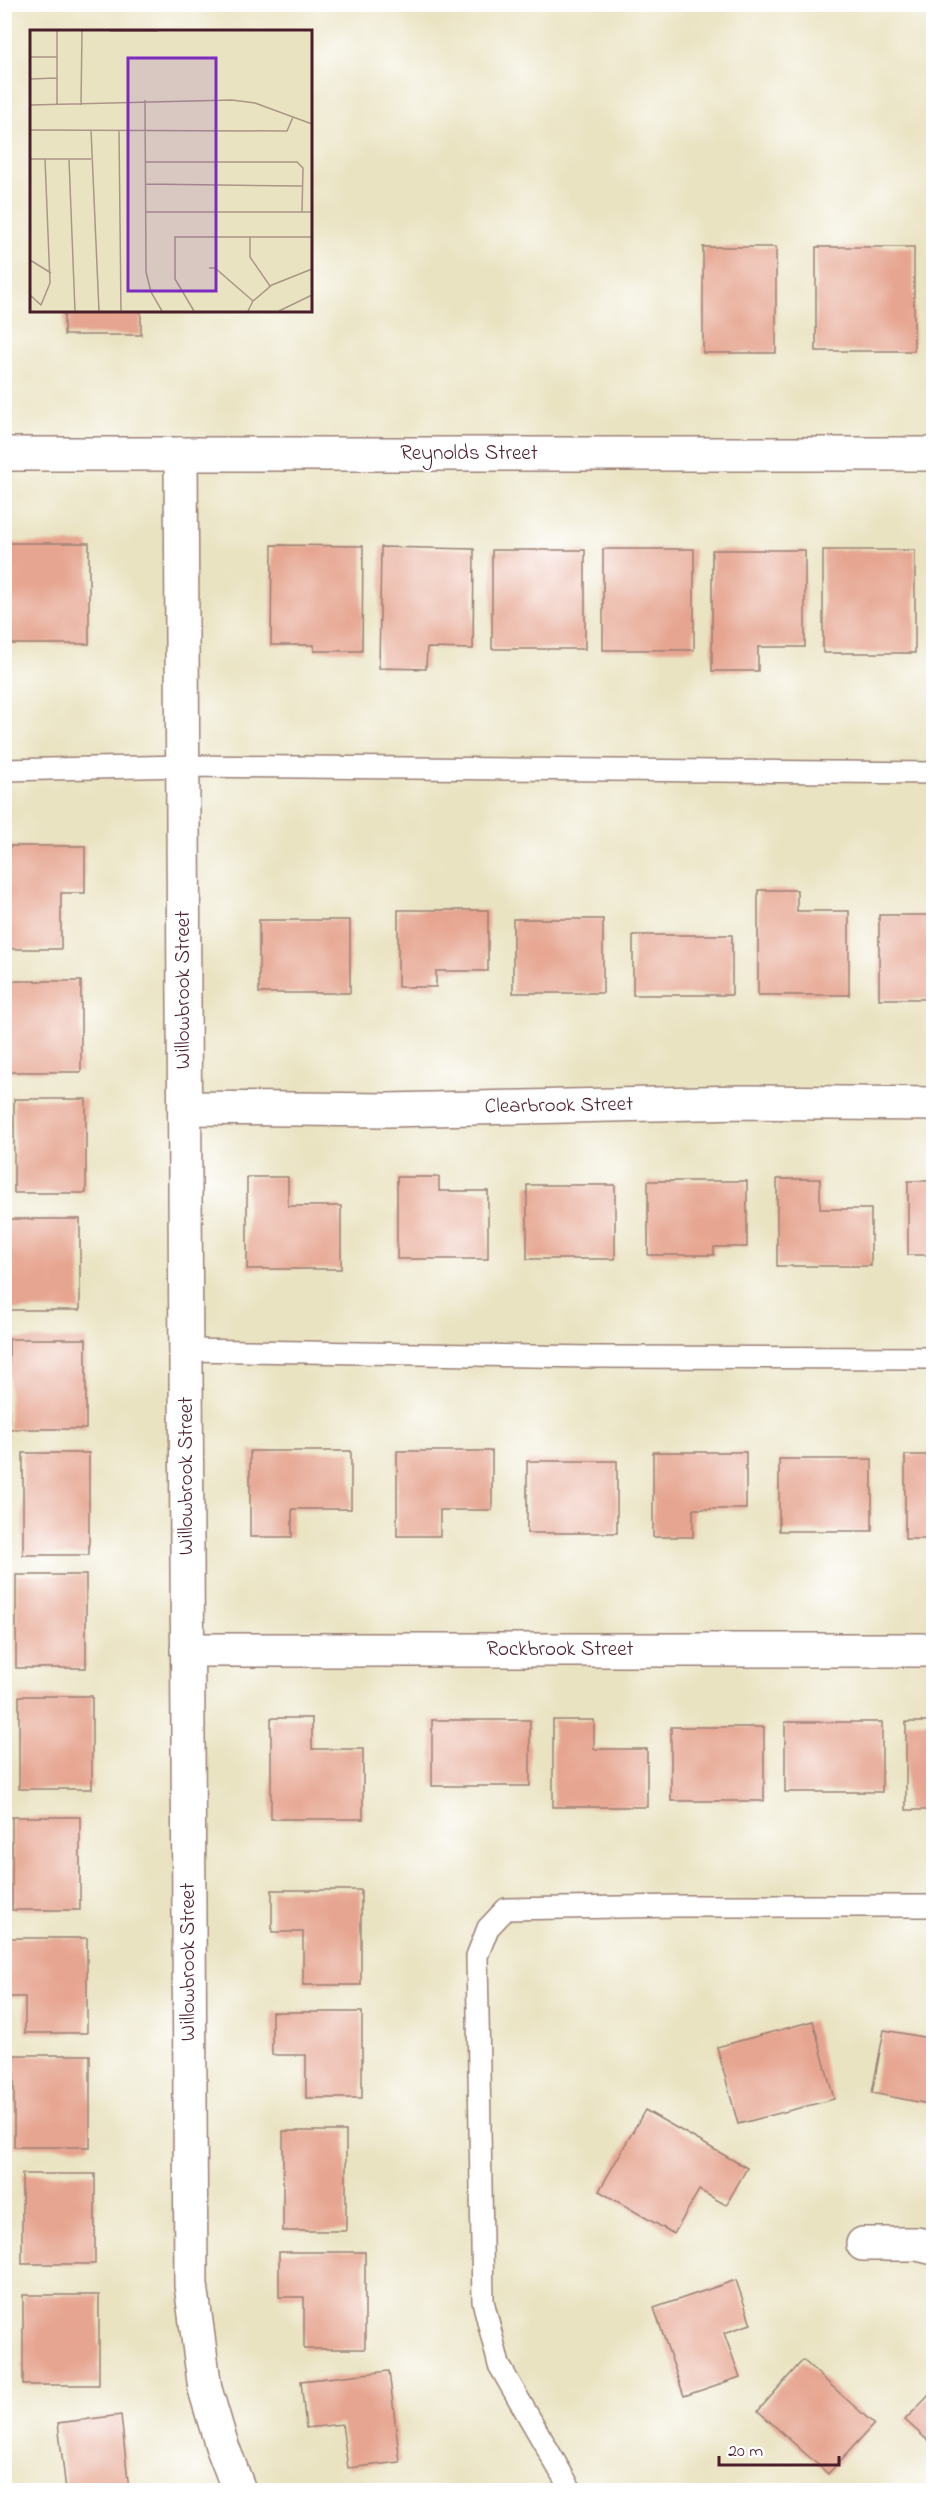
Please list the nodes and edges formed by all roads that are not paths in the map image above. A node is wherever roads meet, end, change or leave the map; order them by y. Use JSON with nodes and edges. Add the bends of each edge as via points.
{"nodes":[{"id":1,"x":4,"y":454,"type":"edge"},
{"id":2,"x":181,"y":454,"type":"junction"},
{"id":3,"x":933,"y":454,"type":"edge"},
{"id":4,"x":183,"y":766,"type":"junction"},
{"id":5,"x":4,"y":770,"type":"edge"},
{"id":6,"x":933,"y":773,"type":"edge"},
{"id":7,"x":933,"y":1104,"type":"edge"},
{"id":8,"x":185,"y":1108,"type":"junction"},
{"id":9,"x":186,"y":1350,"type":"junction"},
{"id":10,"x":933,"y":1358,"type":"edge"},
{"id":11,"x":188,"y":1650,"type":"junction"},
{"id":12,"x":933,"y":1650,"type":"edge"},
{"id":13,"x":933,"y":1906,"type":"edge"},
{"id":14,"x":863,"y":2244,"type":"dead end"},
{"id":15,"x":933,"y":2248,"type":"edge"},
{"id":16,"x":239,"y":2490,"type":"edge"},
{"id":17,"x":571,"y":2490,"type":"edge"}],
"edges":[{"from":1,"to":2,"type":"street","name":"Reynolds Street"},
{"from":2,"to":3,"type":"street","name":"Reynolds Street"},
{"from":2,"to":4,"type":"street","name":"Willowbrook Street"},
{"from":4,"to":5,"type":"lane"},
{"from":4,"to":6,"type":"lane"},
{"from":4,"to":8,"type":"street","name":"Willowbrook Street"},
{"from":7,"to":8,"type":"street","name":"Clearbrook Street","via":[[743,1102],[388,1110]]},
{"from":8,"to":9,"type":"street","name":"Willowbrook Street"},
{"from":9,"to":10,"type":"lane"},
{"from":9,"to":11,"type":"street","name":"Willowbrook Street"},
{"from":11,"to":12,"type":"street","name":"Rockbrook Street"},
{"from":11,"to":16,"type":"street","name":"Willowbrook Street","via":[[191,2285],[205,2389]]},
{"from":13,"to":17,"type":"lane","via":[[507,1909],[488,1928],[477,1956],[483,2301],[499,2365]]},
{"from":14,"to":15,"type":"street","via":[[916,2244]]}]}
